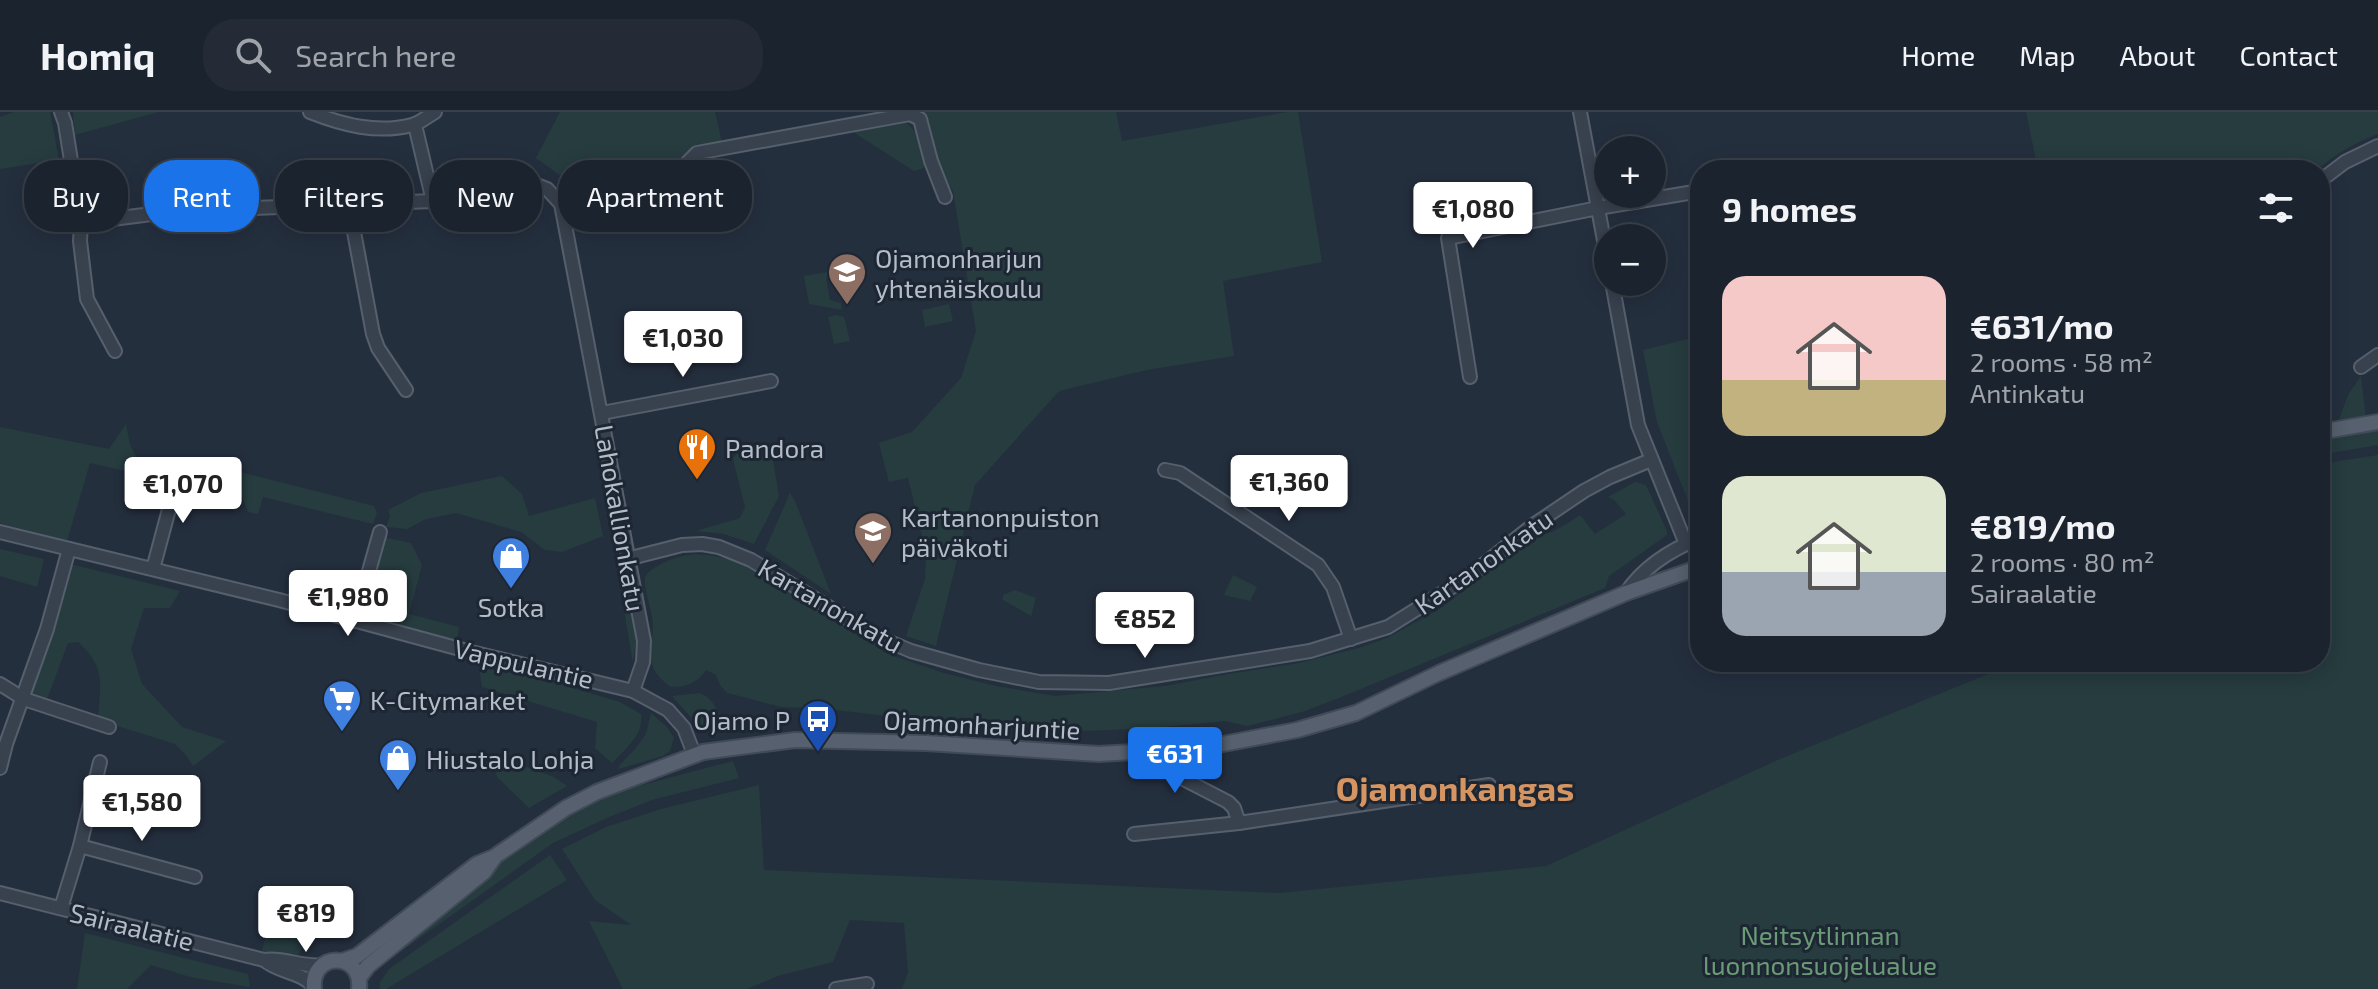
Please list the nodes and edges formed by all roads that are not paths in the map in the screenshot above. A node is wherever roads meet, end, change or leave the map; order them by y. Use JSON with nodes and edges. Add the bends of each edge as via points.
{"nodes":[{"id":1,"x":61,"y":112,"type":"edge"},
{"id":2,"x":310,"y":112,"type":"edge"},
{"id":3,"x":435,"y":112,"type":"edge"},
{"id":4,"x":1580,"y":112,"type":"edge"},
{"id":5,"x":415,"y":125,"type":"junction"},
{"id":6,"x":2378,"y":146,"type":"edge"},
{"id":7,"x":71,"y":160,"type":"edge"},
{"id":8,"x":690,"y":160,"type":"edge"},
{"id":9,"x":2330,"y":173,"type":"edge"},
{"id":10,"x":429,"y":184,"type":"edge"},
{"id":11,"x":542,"y":187,"type":"edge"},
{"id":12,"x":1594,"y":187,"type":"edge"},
{"id":13,"x":1690,"y":193,"type":"edge"},
{"id":14,"x":945,"y":197,"type":"dead end"},
{"id":15,"x":1666,"y":197,"type":"edge"},
{"id":16,"x":558,"y":201,"type":"edge"},
{"id":17,"x":275,"y":208,"type":"edge"},
{"id":18,"x":1598,"y":208,"type":"joint"},
{"id":19,"x":128,"y":217,"type":"edge"},
{"id":20,"x":1601,"y":224,"type":"edge"},
{"id":21,"x":80,"y":232,"type":"edge"},
{"id":22,"x":354,"y":232,"type":"edge"},
{"id":23,"x":566,"y":232,"type":"edge"},
{"id":24,"x":1615,"y":296,"type":"edge"},
{"id":25,"x":115,"y":351,"type":"dead end"},
{"id":26,"x":2378,"y":355,"type":"edge"},
{"id":27,"x":2361,"y":367,"type":"dead end"},
{"id":28,"x":1470,"y":377,"type":"dead end"},
{"id":29,"x":771,"y":381,"type":"dead end"},
{"id":30,"x":406,"y":390,"type":"dead end"},
{"id":31,"x":602,"y":413,"type":"junction"},
{"id":32,"x":2378,"y":422,"type":"edge"},
{"id":33,"x":2330,"y":430,"type":"edge"},
{"id":34,"x":1651,"y":460,"type":"junction"},
{"id":35,"x":1165,"y":470,"type":"dead end"},
{"id":36,"x":179,"y":472,"type":"dead end"},
{"id":37,"x":0,"y":532,"type":"edge"},
{"id":38,"x":380,"y":532,"type":"dead end"},
{"id":39,"x":1690,"y":542,"type":"edge"},
{"id":40,"x":1686,"y":544,"type":"junction"},
{"id":41,"x":69,"y":549,"type":"junction"},
{"id":42,"x":627,"y":559,"type":"junction"},
{"id":43,"x":153,"y":569,"type":"junction"},
{"id":44,"x":1690,"y":571,"type":"edge"},
{"id":45,"x":1626,"y":593,"type":"junction"},
{"id":46,"x":355,"y":621,"type":"junction"},
{"id":47,"x":1351,"y":639,"type":"junction"},
{"id":48,"x":0,"y":684,"type":"edge"},
{"id":49,"x":633,"y":691,"type":"junction"},
{"id":50,"x":18,"y":696,"type":"junction"},
{"id":51,"x":109,"y":727,"type":"dead end"},
{"id":52,"x":1153,"y":751,"type":"junction"},
{"id":53,"x":694,"y":754,"type":"junction"},
{"id":54,"x":100,"y":762,"type":"dead end"},
{"id":55,"x":0,"y":768,"type":"edge"},
{"id":56,"x":1489,"y":785,"type":"dead end"},
{"id":57,"x":1239,"y":823,"type":"junction"},
{"id":58,"x":1134,"y":834,"type":"dead end"},
{"id":59,"x":80,"y":846,"type":"junction"},
{"id":60,"x":494,"y":857,"type":"junction"},
{"id":61,"x":195,"y":877,"type":"dead end"},
{"id":62,"x":0,"y":893,"type":"edge"},
{"id":63,"x":61,"y":908,"type":"junction"},
{"id":64,"x":264,"y":960,"type":"junction"},
{"id":65,"x":342,"y":961,"type":"junction"},
{"id":66,"x":323,"y":965,"type":"junction"},
{"id":67,"x":359,"y":984,"type":"edge"},
{"id":68,"x":867,"y":984,"type":"dead end"},
{"id":69,"x":314,"y":987,"type":"edge"},
{"id":70,"x":836,"y":989,"type":"edge"}],
"edges":[{"from":1,"to":7,"type":"street"},
{"from":2,"to":5,"type":"street","via":[[360,127]]},
{"from":3,"to":5,"type":"street"},
{"from":4,"to":12,"type":"street"},
{"from":5,"to":10,"type":"street"},
{"from":6,"to":9,"type":"street"},
{"from":8,"to":14,"type":"street","via":[[697,153],[910,114],[920,119]]},
{"from":11,"to":16,"type":"street"},
{"from":13,"to":15,"type":"street"},
{"from":17,"to":19,"type":"street"},
{"from":18,"to":20,"type":"street"},
{"from":18,"to":28,"type":"street","via":[[1448,238]]},
{"from":21,"to":25,"type":"street","via":[[87,299]]},
{"from":22,"to":30,"type":"street","via":[[373,334]]},
{"from":23,"to":31,"type":"street","name":"Lahokallionkatu"},
{"from":24,"to":34,"type":"street","via":[[1638,425]]},
{"from":26,"to":27,"type":"street"},
{"from":29,"to":31,"type":"street"},
{"from":31,"to":42,"type":"street","name":"Lahokallionkatu"},
{"from":32,"to":33,"type":"main road"},
{"from":34,"to":40,"type":"street"},
{"from":34,"to":47,"type":"street","name":"Kartanonkatu","via":[[1584,491],[1468,577],[1388,627]]},
{"from":35,"to":47,"type":"street","via":[[1180,473],[1318,565],[1333,587]]},
{"from":36,"to":43,"type":"street"},
{"from":37,"to":41,"type":"street","name":"Vappulantie"},
{"from":38,"to":46,"type":"street"},
{"from":39,"to":40,"type":"street"},
{"from":40,"to":45,"type":"street","via":[[1659,559]]},
{"from":41,"to":43,"type":"street","name":"Vappulantie"},
{"from":41,"to":50,"type":"street","via":[[47,629]]},
{"from":42,"to":47,"type":"street","name":"Kartanonkatu","via":[[682,545],[719,547],[911,651],[1039,682],[1145,679]]},
{"from":42,"to":49,"type":"street","name":"Lahokallionkatu","via":[[644,641]]},
{"from":43,"to":46,"type":"street","name":"Vappulantie"},
{"from":44,"to":45,"type":"main road","name":"Ojamonharjuntie"},
{"from":45,"to":52,"type":"main road","name":"Ojamonharjuntie","via":[[1356,713],[1202,748]]},
{"from":46,"to":49,"type":"street","name":"Vappulantie"},
{"from":48,"to":50,"type":"street"},
{"from":49,"to":53,"type":"street","name":"Vappulantie","via":[[668,710],[684,728]]},
{"from":50,"to":51,"type":"street"},
{"from":50,"to":55,"type":"street"},
{"from":52,"to":53,"type":"main road","name":"Ojamonharjuntie","via":[[1099,754],[795,740]]},
{"from":52,"to":57,"type":"street","via":[[1164,769],[1231,805]]},
{"from":53,"to":60,"type":"main road","name":"Ojamonharjuntie","via":[[597,792]]},
{"from":54,"to":59,"type":"street"},
{"from":56,"to":57,"type":"street"},
{"from":57,"to":58,"type":"street"},
{"from":59,"to":61,"type":"street"},
{"from":59,"to":63,"type":"street"},
{"from":60,"to":65,"type":"main road","name":"Ojamonharjuntie","via":[[477,864],[364,951]]},
{"from":60,"to":67,"type":"main road","name":"Ojamonharjuntie","via":[[484,872],[368,966]]},
{"from":62,"to":63,"type":"street","name":"Sairaalatie"},
{"from":63,"to":64,"type":"street","name":"Sairaalatie"},
{"from":64,"to":66,"type":"street","name":"Sairaalatie"},
{"from":64,"to":69,"type":"street","name":"Sairaalatie","via":[[306,978]]},
{"from":65,"to":66,"type":"main road","name":"Ojamonharjuntie"},
{"from":65,"to":67,"type":"main road","via":[[352,967]]},
{"from":66,"to":69,"type":"main road"},
{"from":68,"to":70,"type":"street"}]}
